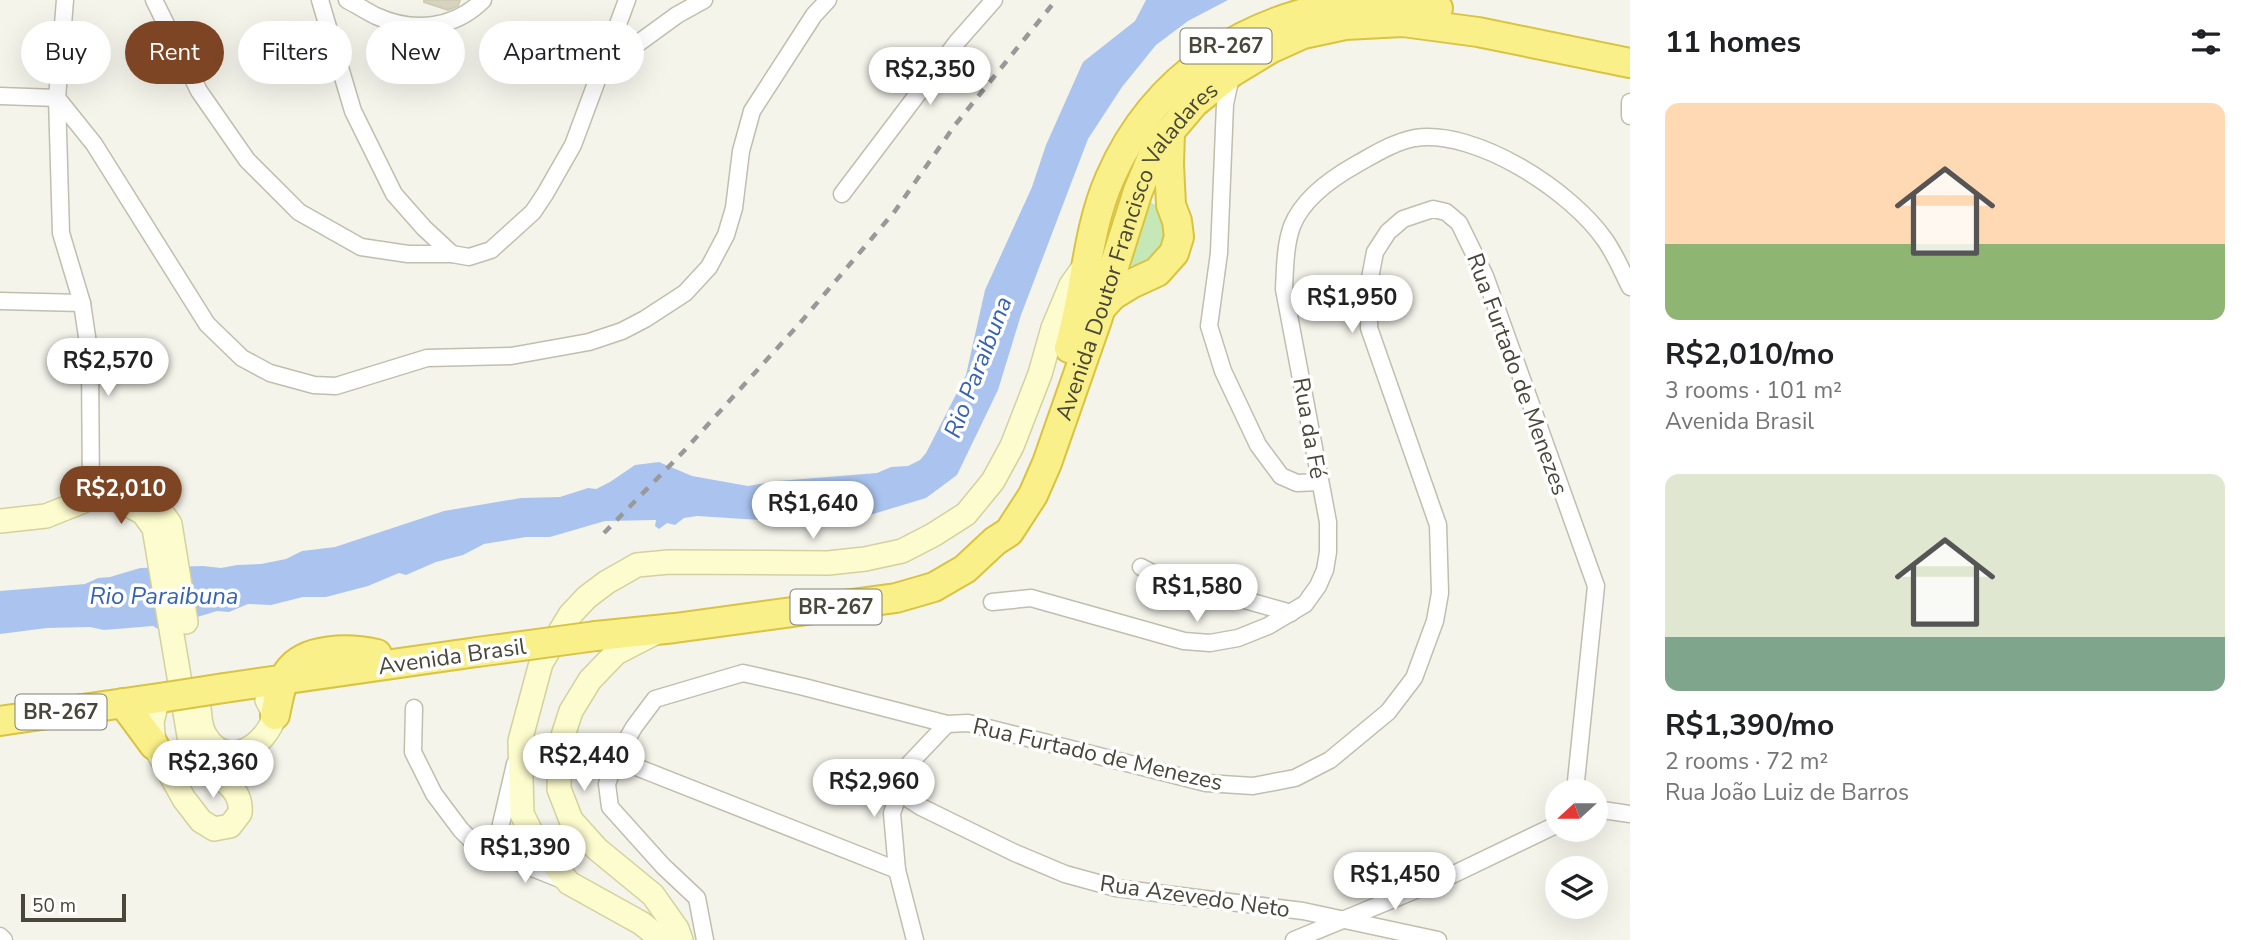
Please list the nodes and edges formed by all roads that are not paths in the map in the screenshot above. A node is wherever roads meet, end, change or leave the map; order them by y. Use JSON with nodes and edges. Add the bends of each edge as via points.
{"nodes":[{"id":1,"x":65,"y":0,"type":"edge"},
{"id":2,"x":154,"y":0,"type":"edge"},
{"id":3,"x":320,"y":0,"type":"edge"},
{"id":4,"x":347,"y":0,"type":"edge"},
{"id":5,"x":483,"y":0,"type":"edge"},
{"id":6,"x":627,"y":0,"type":"edge"},
{"id":7,"x":704,"y":0,"type":"edge"},
{"id":8,"x":828,"y":0,"type":"edge"},
{"id":9,"x":994,"y":0,"type":"edge"},
{"id":10,"x":619,"y":21,"type":"edge"},
{"id":11,"x":644,"y":39,"type":"edge"},
{"id":12,"x":1630,"y":43,"type":"edge"},
{"id":13,"x":1630,"y":63,"type":"edge"},
{"id":14,"x":1232,"y":72,"type":"junction"},
{"id":15,"x":595,"y":84,"type":"edge"},
{"id":16,"x":0,"y":96,"type":"edge"},
{"id":17,"x":57,"y":98,"type":"junction"},
{"id":18,"x":1630,"y":102,"type":"edge"},
{"id":19,"x":1630,"y":116,"type":"edge"},
{"id":20,"x":1170,"y":131,"type":"junction"},
{"id":21,"x":1138,"y":191,"type":"junction"},
{"id":22,"x":842,"y":194,"type":"dead end"},
{"id":23,"x":1171,"y":205,"type":"junction"},
{"id":24,"x":1095,"y":219,"type":"junction"},
{"id":25,"x":452,"y":254,"type":"junction"},
{"id":26,"x":1100,"y":266,"type":"junction"},
{"id":27,"x":1149,"y":276,"type":"junction"},
{"id":28,"x":1630,"y":287,"type":"edge"},
{"id":29,"x":0,"y":301,"type":"edge"},
{"id":30,"x":82,"y":303,"type":"junction"},
{"id":31,"x":1101,"y":308,"type":"junction"},
{"id":32,"x":1056,"y":416,"type":"junction"},
{"id":33,"x":1320,"y":482,"type":"junction"},
{"id":34,"x":102,"y":497,"type":"junction"},
{"id":35,"x":0,"y":521,"type":"edge"},
{"id":36,"x":1141,"y":567,"type":"dead end"},
{"id":37,"x":992,"y":602,"type":"dead end"},
{"id":38,"x":1291,"y":614,"type":"junction"},
{"id":39,"x":660,"y":630,"type":"junction"},
{"id":40,"x":184,"y":653,"type":"junction"},
{"id":41,"x":284,"y":680,"type":"junction"},
{"id":42,"x":234,"y":687,"type":"junction"},
{"id":43,"x":162,"y":697,"type":"junction"},
{"id":44,"x":123,"y":703,"type":"junction"},
{"id":45,"x":414,"y":708,"type":"dead end"},
{"id":46,"x":275,"y":715,"type":"junction"},
{"id":47,"x":0,"y":721,"type":"edge"},
{"id":48,"x":947,"y":724,"type":"junction"},
{"id":49,"x":520,"y":741,"type":"junction"},
{"id":50,"x":154,"y":745,"type":"junction"},
{"id":51,"x":616,"y":760,"type":"junction"},
{"id":52,"x":1576,"y":779,"type":"edge"},
{"id":53,"x":898,"y":792,"type":"junction"},
{"id":54,"x":1608,"y":811,"type":"edge"},
{"id":55,"x":1630,"y":814,"type":"edge"},
{"id":56,"x":1545,"y":830,"type":"edge"},
{"id":57,"x":494,"y":854,"type":"junction"},
{"id":58,"x":897,"y":870,"type":"junction"},
{"id":59,"x":569,"y":883,"type":"junction"},
{"id":60,"x":1344,"y":919,"type":"junction"},
{"id":61,"x":0,"y":936,"type":"edge"},
{"id":62,"x":4,"y":940,"type":"edge"},
{"id":63,"x":659,"y":940,"type":"edge"},
{"id":64,"x":681,"y":940,"type":"edge"},
{"id":65,"x":705,"y":940,"type":"edge"},
{"id":66,"x":915,"y":940,"type":"edge"},
{"id":67,"x":1294,"y":940,"type":"edge"},
{"id":68,"x":1438,"y":940,"type":"edge"}],
"edges":[{"from":1,"to":17,"type":"street"},
{"from":2,"to":25,"type":"street","via":[[207,102],[247,160],[299,212],[360,247]]},
{"from":3,"to":25,"type":"street","via":[[353,111],[394,194]]},
{"from":4,"to":5,"type":"street","via":[[377,16],[421,27],[454,20]]},
{"from":6,"to":10,"type":"street"},
{"from":7,"to":11,"type":"street"},
{"from":8,"to":17,"type":"street","via":[[752,111],[726,235],[709,267],[685,293],[622,331],[589,342],[511,356],[427,358],[337,386],[270,373],[242,358],[207,324],[94,144]]},
{"from":9,"to":22,"type":"street"},
{"from":12,"to":24,"type":"highway","name":"Avenida Doutor Francisco Valadares","number":"BR-267","via":[[1394,1],[1360,2],[1262,27],[1222,48],[1170,87],[1128,143]]},
{"from":13,"to":14,"type":"highway","name":"Avenida Doutor Francisco Valadares","number":"BR-267","via":[[1478,32],[1378,22],[1303,34]]},
{"from":14,"to":20,"type":"highway","name":"Avenida Doutor Francisco Valadares","number":"BR-267","via":[[1194,103]]},
{"from":14,"to":33,"type":"street","via":[[1225,104],[1219,253],[1209,326],[1223,371],[1258,445],[1281,476],[1297,483]]},
{"from":15,"to":25,"type":"street","via":[[573,145],[533,212],[491,250],[469,257]]},
{"from":16,"to":17,"type":"street"},
{"from":17,"to":30,"type":"street","via":[[61,233]]},
{"from":18,"to":19,"type":"street"},
{"from":20,"to":21,"type":"highway","name":"Avenida Doutor Francisco Valadares","number":"BR-267","via":[[1156,148]]},
{"from":20,"to":23,"type":"highway"},
{"from":21,"to":23,"type":"highway"},
{"from":21,"to":24,"type":"highway","via":[[1115,196]]},
{"from":21,"to":26,"type":"highway","name":"Avenida Doutor Francisco Valadares","number":"BR-267"},
{"from":23,"to":27,"type":"highway","via":[[1179,237],[1174,253]]},
{"from":24,"to":26,"type":"highway","name":"Avenida Doutor Francisco Valadares","number":"BR-267"},
{"from":26,"to":27,"type":"highway"},
{"from":26,"to":31,"type":"highway","name":"Avenida Doutor Francisco Valadares","number":"BR-267"},
{"from":26,"to":32,"type":"highway","name":"Avenida Doutor Francisco Valadares","number":"BR-267","via":[[1078,319]]},
{"from":26,"to":49,"type":"main road","name":"Avenida Doutor Francisco Valadares","via":[[1072,285],[1012,446],[966,514],[902,551],[865,559],[637,565],[607,582],[570,615],[541,663]]},
{"from":27,"to":31,"type":"highway","via":[[1113,295]]},
{"from":28,"to":33,"type":"street","name":"Rua da Fé","via":[[1605,238],[1572,204],[1516,164],[1458,141],[1415,138],[1351,167],[1306,204],[1293,225],[1286,256],[1284,289]]},
{"from":29,"to":30,"type":"street"},
{"from":30,"to":34,"type":"street"},
{"from":31,"to":32,"type":"highway","name":"Avenida Doutor Francisco Valadares","number":"BR-267"},
{"from":32,"to":39,"type":"highway","name":"Avenida Doutor Francisco Valadares","number":"BR-267","via":[[1023,486],[999,523],[995,541],[945,582],[896,598]]},
{"from":33,"to":38,"type":"street","name":"Rua da Fé","via":[[1328,522],[1325,570],[1305,604]]},
{"from":34,"to":35,"type":"main road","via":[[46,516]]},
{"from":34,"to":40,"type":"main road","via":[[143,513],[164,536]]},
{"from":36,"to":38,"type":"street","via":[[1168,581]]},
{"from":37,"to":38,"type":"street","name":"Rua da Fé","via":[[1031,598],[1184,641],[1210,643],[1238,638]]},
{"from":39,"to":41,"type":"highway","name":"Avenida Brasil","number":"BR-267","bridge":true,"via":[[403,662],[369,652],[326,653],[298,662]]},
{"from":39,"to":64,"type":"main road","name":"Avenida Doutor Francisco Valadares","via":[[616,653],[590,680],[571,711],[560,745],[559,789],[571,820],[597,849],[653,895]]},
{"from":40,"to":46,"type":"main road","via":[[202,730],[211,744],[226,753],[245,750],[268,733]]},
{"from":40,"to":50,"type":"main road","via":[[192,745],[239,797],[236,820],[214,829],[201,821]]},
{"from":41,"to":42,"type":"highway","number":"BR-267"},
{"from":41,"to":46,"type":"highway"},
{"from":42,"to":43,"type":"highway","number":"BR-267","bridge":true},
{"from":42,"to":46,"type":"main road","via":[[260,693]]},
{"from":43,"to":44,"type":"highway","number":"BR-267"},
{"from":43,"to":50,"type":"main road","via":[[152,722]]},
{"from":44,"to":47,"type":"highway","number":"BR-267"},
{"from":44,"to":50,"type":"highway"},
{"from":45,"to":57,"type":"street","via":[[413,752],[434,794],[461,830],[477,846]]},
{"from":48,"to":51,"type":"street","name":"Rua Furtado de Menezes","via":[[743,673],[655,699]]},
{"from":48,"to":52,"type":"street","name":"Rua Furtado de Menezes","via":[[968,723],[1206,783],[1253,786],[1295,778],[1330,760],[1388,712],[1414,678],[1435,621],[1440,593],[1438,525],[1369,328],[1370,278],[1375,252],[1388,232],[1403,219],[1433,209],[1446,212],[1459,223],[1485,275],[1596,586]]},
{"from":48,"to":53,"type":"street","via":[[910,763]]},
{"from":49,"to":57,"type":"street"},
{"from":49,"to":59,"type":"main road","name":"Avenida Doutor Francisco Valadares","via":[[522,814],[538,846]]},
{"from":51,"to":58,"type":"street"},
{"from":51,"to":65,"type":"street","name":"Rua Furtado de Menezes","via":[[607,784],[610,807],[697,898]]},
{"from":53,"to":58,"type":"street","via":[[892,813]]},
{"from":53,"to":60,"type":"street","name":"Rua Azevedo Neto","via":[[1065,874],[1115,888]]},
{"from":54,"to":55,"type":"street"},
{"from":56,"to":60,"type":"street"},
{"from":57,"to":59,"type":"street"},
{"from":58,"to":66,"type":"street"},
{"from":59,"to":63,"type":"main road","name":"Avenida Doutor Francisco Valadares","via":[[641,923]]},
{"from":60,"to":67,"type":"street"},
{"from":60,"to":68,"type":"street","name":"Rua Azevedo Neto"},
{"from":61,"to":62,"type":"street"}]}
